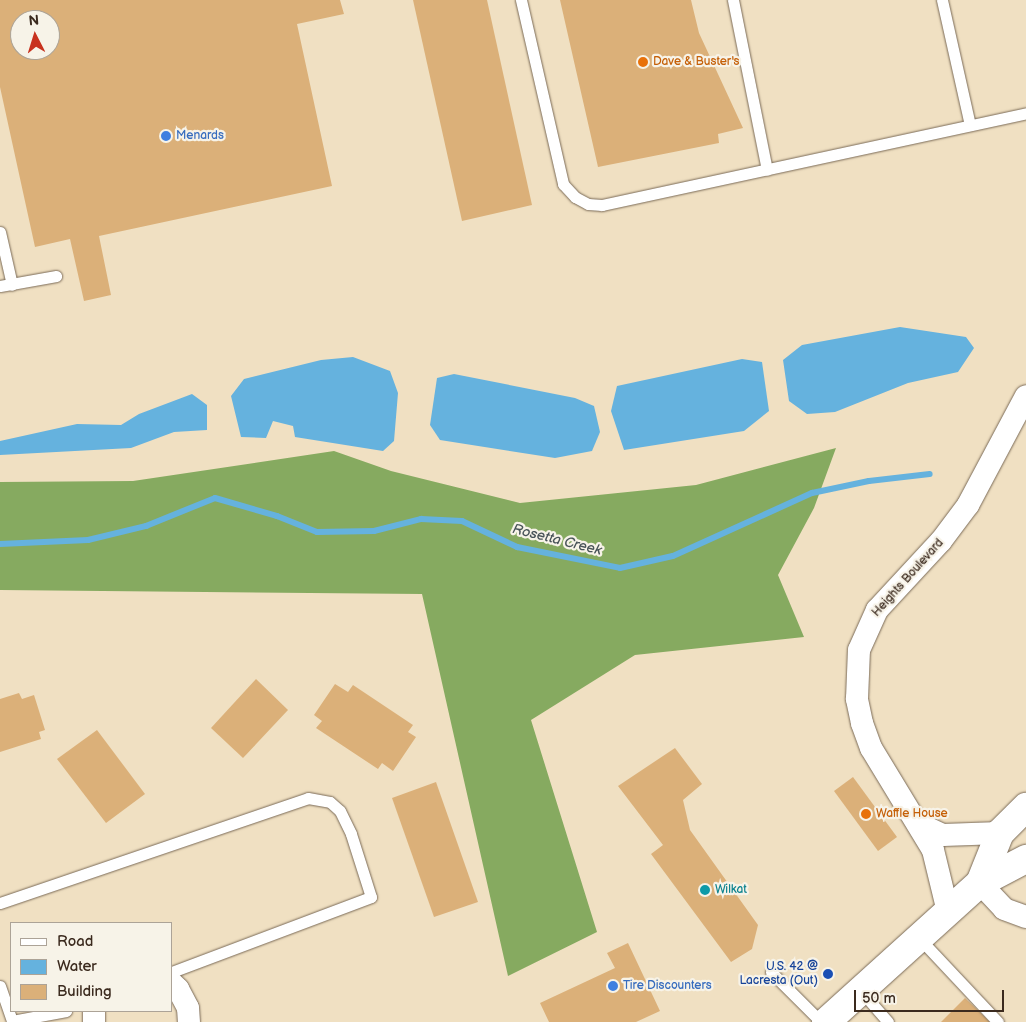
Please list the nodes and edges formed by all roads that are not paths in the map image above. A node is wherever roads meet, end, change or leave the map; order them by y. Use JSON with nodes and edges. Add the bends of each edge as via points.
{"nodes":[{"id":1,"x":521,"y":0,"type":"edge"},
{"id":2,"x":733,"y":0,"type":"edge"},
{"id":3,"x":942,"y":0,"type":"edge"},
{"id":4,"x":1026,"y":113,"type":"edge"},
{"id":5,"x":970,"y":125,"type":"junction"},
{"id":6,"x":767,"y":170,"type":"junction"},
{"id":7,"x":0,"y":232,"type":"edge"},
{"id":8,"x":56,"y":276,"type":"dead end"},
{"id":9,"x":12,"y":285,"type":"junction"},
{"id":10,"x":0,"y":286,"type":"edge"},
{"id":11,"x":1026,"y":396,"type":"edge"},
{"id":12,"x":1026,"y":807,"type":"edge"},
{"id":13,"x":919,"y":824,"type":"junction"},
{"id":14,"x":1000,"y":833,"type":"junction"},
{"id":15,"x":1026,"y":859,"type":"edge"},
{"id":16,"x":980,"y":883,"type":"junction"},
{"id":17,"x":0,"y":904,"type":"edge"},
{"id":18,"x":948,"y":912,"type":"junction"},
{"id":19,"x":1026,"y":917,"type":"edge"},
{"id":20,"x":920,"y":939,"type":"junction"},
{"id":21,"x":172,"y":972,"type":"edge"},
{"id":22,"x":771,"y":972,"type":"dead end"},
{"id":23,"x":172,"y":983,"type":"edge"},
{"id":24,"x":0,"y":986,"type":"edge"},
{"id":25,"x":861,"y":991,"type":"junction"},
{"id":26,"x":61,"y":1012,"type":"edge"},
{"id":27,"x":189,"y":1022,"type":"edge"},
{"id":28,"x":821,"y":1022,"type":"edge"},
{"id":29,"x":826,"y":1022,"type":"edge"},
{"id":30,"x":888,"y":1022,"type":"edge"},
{"id":31,"x":998,"y":1022,"type":"edge"}],
"edges":[{"from":1,"to":6,"type":"lane","via":[[563,184],[575,197],[588,204],[602,205]]},
{"from":2,"to":6,"type":"lane"},
{"from":3,"to":5,"type":"lane"},
{"from":4,"to":5,"type":"lane"},
{"from":5,"to":6,"type":"lane"},
{"from":7,"to":9,"type":"lane"},
{"from":8,"to":9,"type":"lane"},
{"from":9,"to":10,"type":"lane"},
{"from":11,"to":13,"type":"street","name":"Heights Boulevard","via":[[968,505],[941,542],[877,610],[859,650],[857,699],[862,723],[871,748]]},
{"from":12,"to":14,"type":"main road"},
{"from":13,"to":14,"type":"street","via":[[943,835]]},
{"from":13,"to":18,"type":"street","name":"Heights Boulevard","via":[[933,850]]},
{"from":14,"to":16,"type":"main road"},
{"from":15,"to":16,"type":"main road"},
{"from":16,"to":18,"type":"main road"},
{"from":16,"to":19,"type":"street","via":[[1004,908]]},
{"from":17,"to":21,"type":"lane","via":[[308,798],[330,802],[340,811],[351,834],[371,897]]},
{"from":18,"to":20,"type":"main road"},
{"from":20,"to":25,"type":"main road"},
{"from":20,"to":31,"type":"lane"},
{"from":22,"to":28,"type":"lane"},
{"from":23,"to":27,"type":"street","via":[[188,1008]]},
{"from":24,"to":26,"type":"lane","via":[[12,1021]]},
{"from":25,"to":29,"type":"main road"},
{"from":25,"to":30,"type":"lane"}]}
